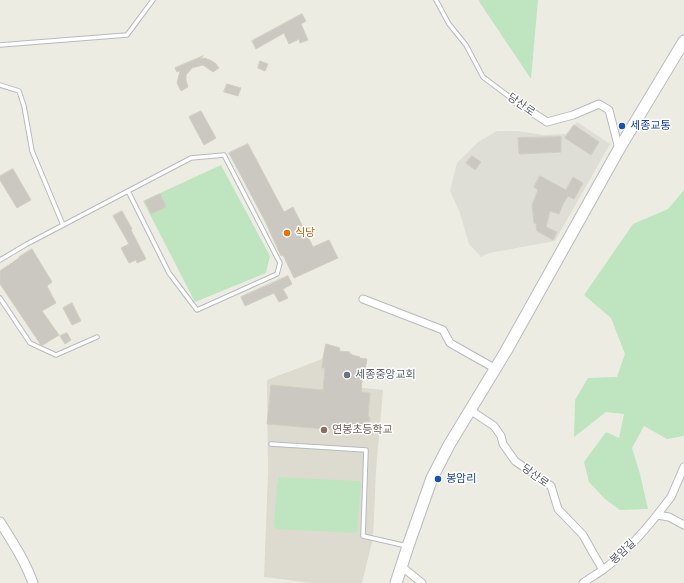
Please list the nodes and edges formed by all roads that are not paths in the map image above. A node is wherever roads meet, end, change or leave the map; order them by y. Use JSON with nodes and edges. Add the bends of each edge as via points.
{"nodes":[{"id":1,"x":153,"y":0,"type":"edge"},
{"id":2,"x":436,"y":0,"type":"edge"},
{"id":3,"x":0,"y":45,"type":"edge"},
{"id":4,"x":682,"y":48,"type":"edge"},
{"id":5,"x":0,"y":85,"type":"edge"},
{"id":6,"x":515,"y":101,"type":"joint"},
{"id":7,"x":620,"y":148,"type":"junction"},
{"id":8,"x":128,"y":191,"type":"junction"},
{"id":9,"x":63,"y":225,"type":"junction"},
{"id":10,"x":0,"y":260,"type":"edge"},
{"id":11,"x":0,"y":298,"type":"edge"},
{"id":12,"x":363,"y":299,"type":"dead end"},
{"id":13,"x":97,"y":338,"type":"dead end"},
{"id":14,"x":496,"y":369,"type":"junction"},
{"id":15,"x":470,"y":410,"type":"junction"},
{"id":16,"x":271,"y":444,"type":"dead end"},
{"id":17,"x":684,"y":467,"type":"edge"},
{"id":18,"x":657,"y":515,"type":"junction"},
{"id":19,"x":0,"y":522,"type":"edge"},
{"id":20,"x":684,"y":525,"type":"edge"},
{"id":21,"x":408,"y":546,"type":"junction"},
{"id":22,"x":401,"y":566,"type":"junction"},
{"id":23,"x":603,"y":570,"type":"junction"},
{"id":24,"x":33,"y":583,"type":"edge"},
{"id":25,"x":396,"y":583,"type":"edge"},
{"id":26,"x":422,"y":583,"type":"edge"},
{"id":27,"x":583,"y":583,"type":"edge"}],
"edges":[{"from":1,"to":3,"type":"lane","via":[[127,34]]},
{"from":2,"to":6,"type":"lane","name":"당산로","via":[[449,24],[466,45],[483,77]]},
{"from":4,"to":7,"type":"main road"},
{"from":5,"to":9,"type":"lane","via":[[19,91],[32,151]]},
{"from":6,"to":7,"type":"street","name":"당산로","via":[[547,122],[599,104],[609,110]]},
{"from":7,"to":14,"type":"main road"},
{"from":8,"to":8,"type":"lane","via":[[192,158],[224,155],[280,263],[277,274],[198,310],[170,273]]},
{"from":8,"to":9,"type":"lane"},
{"from":9,"to":10,"type":"lane"},
{"from":11,"to":13,"type":"lane","via":[[30,343],[56,355]]},
{"from":12,"to":14,"type":"street","via":[[443,330],[450,343]]},
{"from":14,"to":15,"type":"main road"},
{"from":15,"to":21,"type":"main road","via":[[432,478]]},
{"from":15,"to":23,"type":"street","name":"당산로","via":[[494,426],[515,461],[551,486],[558,509],[583,535]]},
{"from":16,"to":21,"type":"lane","via":[[366,450],[363,536]]},
{"from":17,"to":18,"type":"street","name":"봉암길","via":[[670,497]]},
{"from":18,"to":20,"type":"street"},
{"from":18,"to":23,"type":"street","name":"봉암길","via":[[641,535]]},
{"from":19,"to":24,"type":"street","via":[[14,543]]},
{"from":21,"to":22,"type":"main road"},
{"from":22,"to":25,"type":"main road"},
{"from":22,"to":26,"type":"street"},
{"from":23,"to":27,"type":"street","name":"봉암길"}]}
